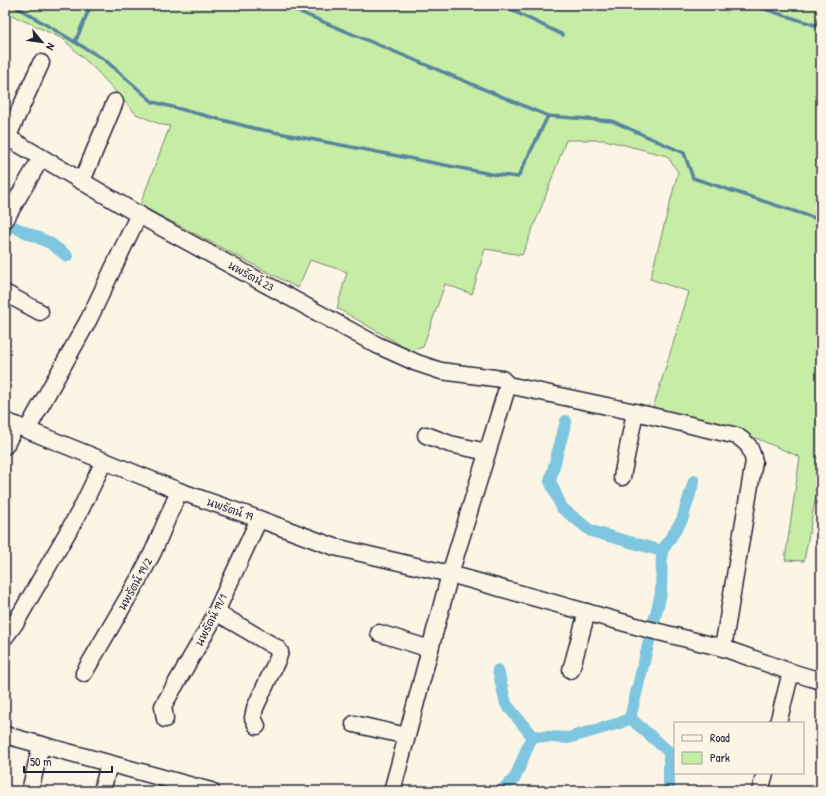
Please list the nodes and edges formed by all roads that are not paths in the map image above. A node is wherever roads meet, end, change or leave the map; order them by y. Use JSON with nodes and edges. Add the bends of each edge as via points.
{"nodes":[{"id":1,"x":41,"y":63,"type":"dead end"},
{"id":2,"x":115,"y":102,"type":"dead end"},
{"id":3,"x":6,"y":137,"type":"edge"},
{"id":4,"x":41,"y":158,"type":"junction"},
{"id":5,"x":82,"y":182,"type":"junction"},
{"id":6,"x":139,"y":214,"type":"junction"},
{"id":7,"x":8,"y":215,"type":"edge"},
{"id":8,"x":5,"y":293,"type":"edge"},
{"id":9,"x":40,"y":312,"type":"dead end"},
{"id":10,"x":508,"y":384,"type":"junction"},
{"id":11,"x":635,"y":412,"type":"junction"},
{"id":12,"x":16,"y":425,"type":"edge"},
{"id":13,"x":426,"y":435,"type":"dead end"},
{"id":14,"x":5,"y":446,"type":"edge"},
{"id":15,"x":487,"y":452,"type":"junction"},
{"id":16,"x":104,"y":461,"type":"junction"},
{"id":17,"x":622,"y":476,"type":"dead end"},
{"id":18,"x":179,"y":491,"type":"junction"},
{"id":19,"x":259,"y":519,"type":"junction"},
{"id":20,"x":450,"y":574,"type":"junction"},
{"id":21,"x":216,"y":612,"type":"junction"},
{"id":22,"x":587,"y":612,"type":"junction"},
{"id":23,"x":379,"y":633,"type":"dead end"},
{"id":24,"x":5,"y":637,"type":"edge"},
{"id":25,"x":723,"y":648,"type":"junction"},
{"id":26,"x":430,"y":649,"type":"junction"},
{"id":27,"x":571,"y":670,"type":"dead end"},
{"id":28,"x":791,"y":672,"type":"junction"},
{"id":29,"x":84,"y":673,"type":"dead end"},
{"id":30,"x":821,"y":681,"type":"edge"},
{"id":31,"x":165,"y":719,"type":"dead end"},
{"id":32,"x":778,"y":722,"type":"edge"},
{"id":33,"x":354,"y":724,"type":"dead end"},
{"id":34,"x":256,"y":726,"type":"dead end"},
{"id":35,"x":5,"y":735,"type":"edge"},
{"id":36,"x":407,"y":736,"type":"junction"},
{"id":37,"x":41,"y":745,"type":"junction"},
{"id":38,"x":109,"y":764,"type":"junction"},
{"id":39,"x":765,"y":774,"type":"edge"},
{"id":40,"x":30,"y":791,"type":"edge"},
{"id":41,"x":102,"y":791,"type":"edge"},
{"id":42,"x":211,"y":791,"type":"edge"},
{"id":43,"x":392,"y":791,"type":"edge"},
{"id":44,"x":760,"y":791,"type":"edge"}],
"edges":[{"from":1,"to":3,"type":"street"},
{"from":2,"to":5,"type":"street"},
{"from":3,"to":4,"type":"street","name":"นพรัตน์ 23"},
{"from":4,"to":5,"type":"street","name":"นพรัตน์ 23"},
{"from":4,"to":7,"type":"street"},
{"from":5,"to":6,"type":"street","name":"นพรัตน์ 23"},
{"from":6,"to":10,"type":"street","name":"นพรัตน์ 23","via":[[377,345],[441,371],[502,379]]},
{"from":6,"to":12,"type":"street","via":[[89,319]]},
{"from":8,"to":9,"type":"street"},
{"from":10,"to":11,"type":"street","name":"นพรัตน์ 23"},
{"from":10,"to":15,"type":"street"},
{"from":11,"to":17,"type":"street"},
{"from":11,"to":25,"type":"street","name":"นพรัตน์ 23","via":[[738,436],[751,450],[754,461]]},
{"from":12,"to":14,"type":"street"},
{"from":12,"to":16,"type":"street","name":"นพรัตน์ 19"},
{"from":13,"to":15,"type":"street","via":[[450,444]]},
{"from":15,"to":20,"type":"street"},
{"from":16,"to":18,"type":"street","name":"นพรัตน์ 19"},
{"from":16,"to":24,"type":"street","via":[[81,509]]},
{"from":18,"to":19,"type":"street","name":"นพรัตน์ 19"},
{"from":18,"to":29,"type":"street","name":"นพรัตน์ 19/2","via":[[141,575]]},
{"from":19,"to":20,"type":"street","name":"นพรัตน์ 19","via":[[335,547]]},
{"from":19,"to":21,"type":"street","name":"นพรัตน์ 19/1"},
{"from":20,"to":22,"type":"street","name":"นพรัตน์ 19"},
{"from":20,"to":26,"type":"street"},
{"from":21,"to":31,"type":"street","name":"นพรัตน์ 19/1","via":[[163,706]]},
{"from":21,"to":34,"type":"street","via":[[280,652],[255,708],[253,718]]},
{"from":22,"to":25,"type":"street","name":"นพรัตน์ 19"},
{"from":22,"to":27,"type":"street"},
{"from":23,"to":26,"type":"street"},
{"from":25,"to":28,"type":"street","name":"นพรัตน์ 19"},
{"from":26,"to":36,"type":"street"},
{"from":28,"to":30,"type":"street","name":"นพรัตน์ 19"},
{"from":28,"to":32,"type":"street"},
{"from":33,"to":36,"type":"street"},
{"from":35,"to":37,"type":"street"},
{"from":36,"to":43,"type":"street"},
{"from":37,"to":38,"type":"street"},
{"from":37,"to":40,"type":"street"},
{"from":38,"to":41,"type":"street"},
{"from":38,"to":42,"type":"street"},
{"from":39,"to":44,"type":"street"}]}
